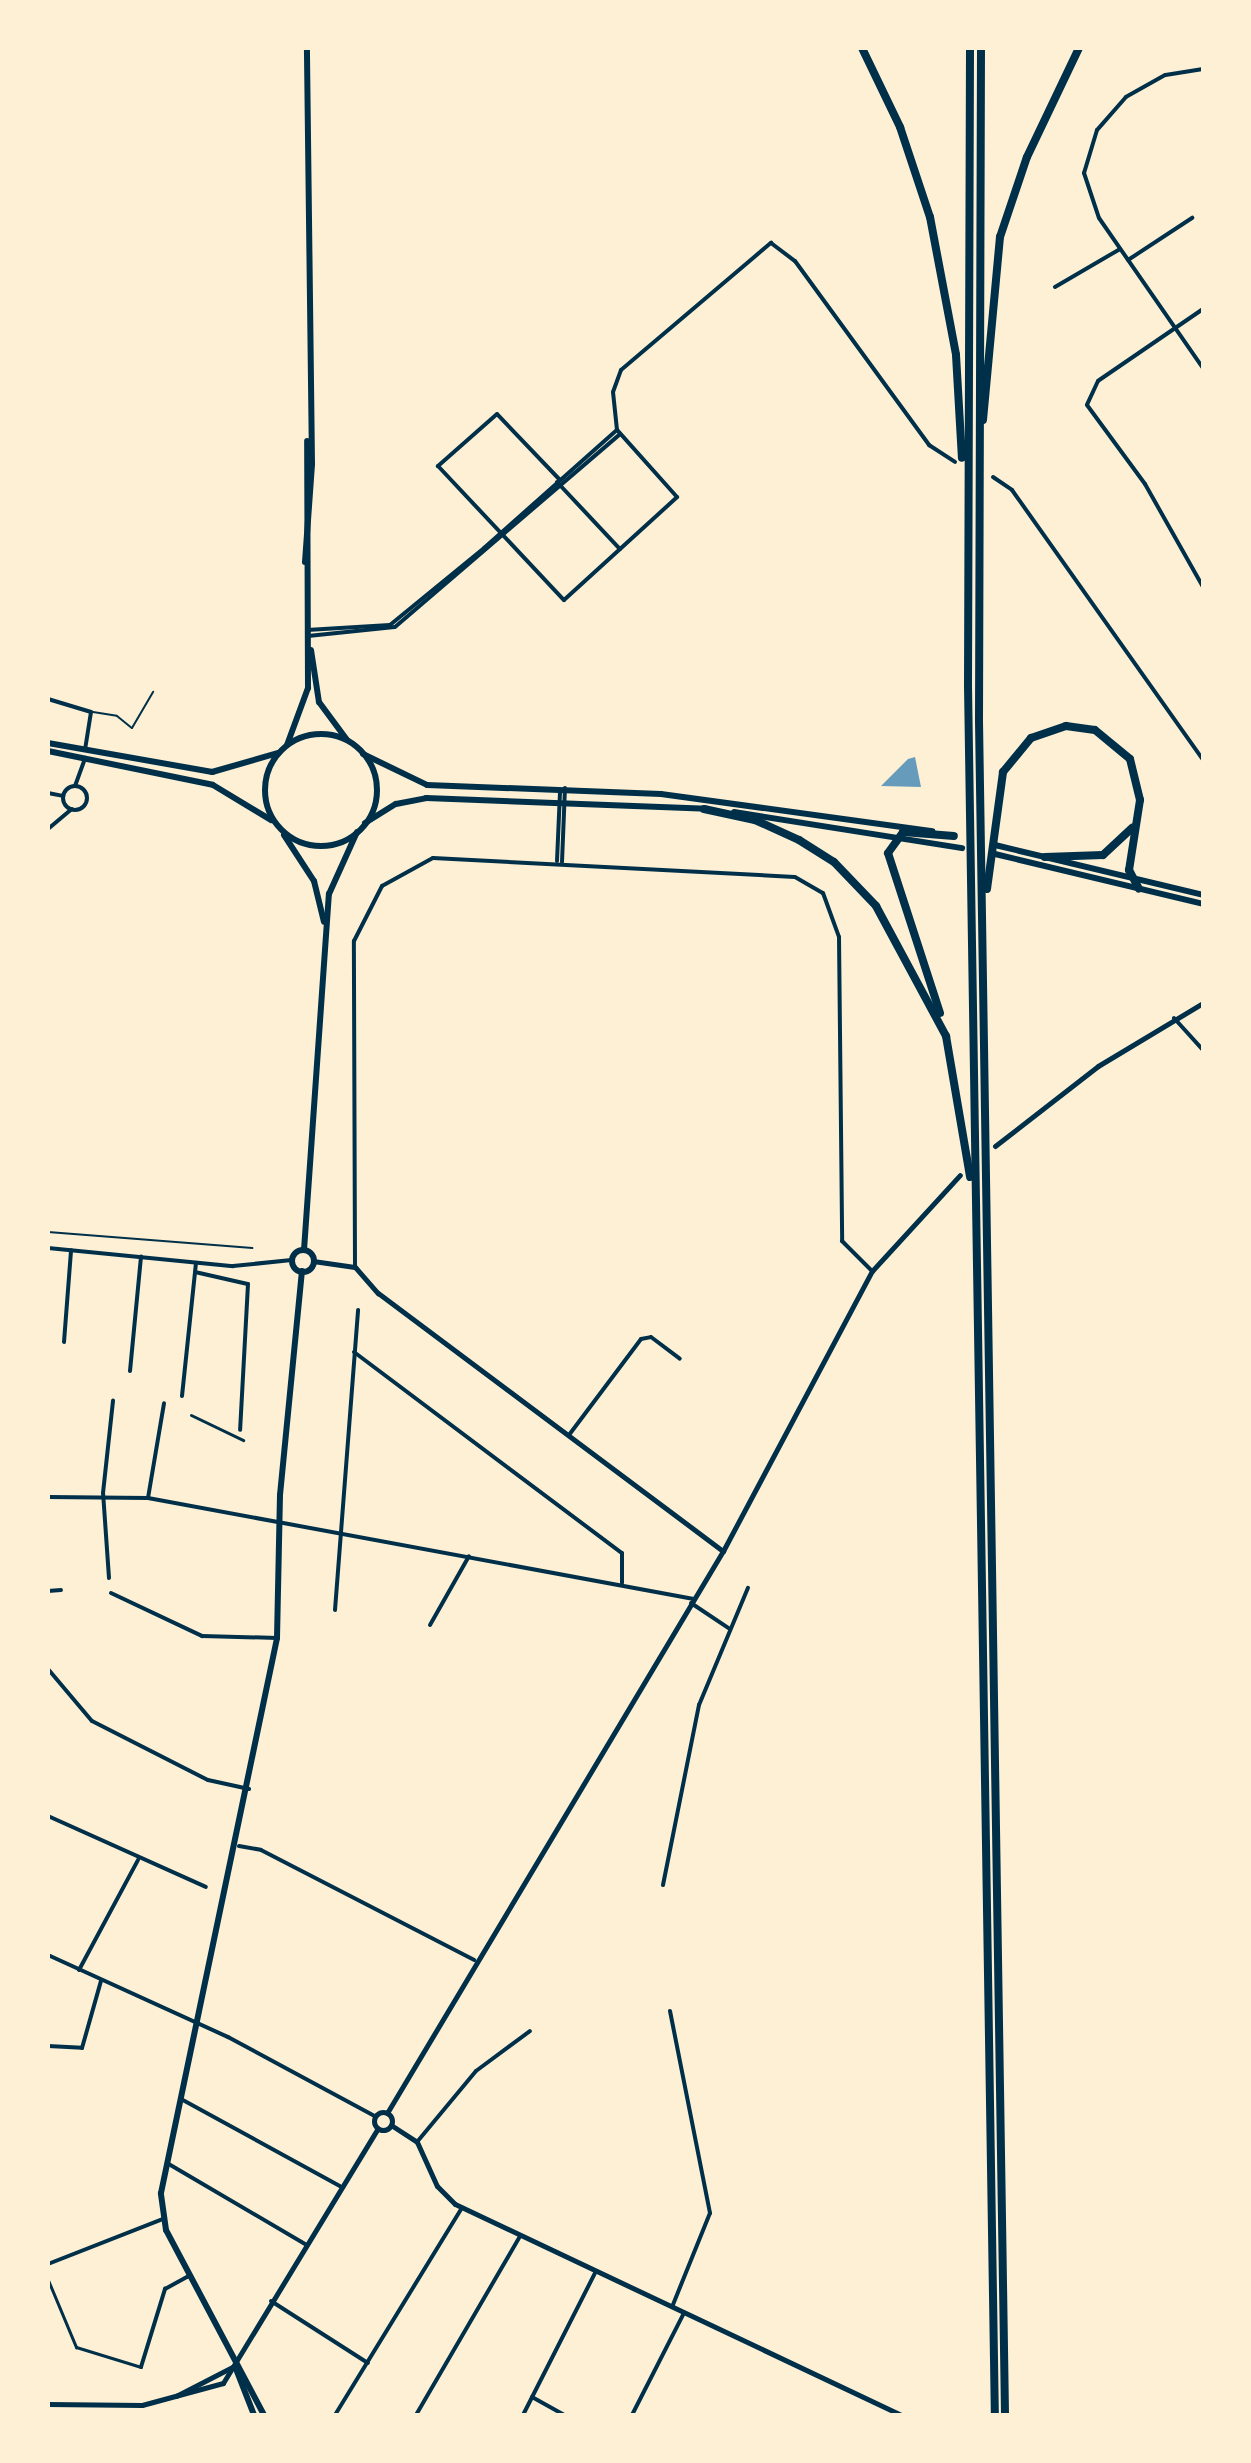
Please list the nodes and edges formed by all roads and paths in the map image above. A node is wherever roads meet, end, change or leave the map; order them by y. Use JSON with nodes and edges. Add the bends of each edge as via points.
{"nodes":[{"id":1,"x":307,"y":48,"type":"edge"},
{"id":2,"x":862,"y":48,"type":"edge"},
{"id":3,"x":970,"y":48,"type":"edge"},
{"id":4,"x":981,"y":48,"type":"edge"},
{"id":5,"x":1079,"y":48,"type":"edge"},
{"id":6,"x":1203,"y":69,"type":"edge"},
{"id":7,"x":1192,"y":218,"type":"dead end"},
{"id":8,"x":1120,"y":249,"type":"junction"},
{"id":9,"x":1128,"y":260,"type":"junction"},
{"id":10,"x":1055,"y":287,"type":"dead end"},
{"id":11,"x":1203,"y":309,"type":"edge"},
{"id":12,"x":1172,"y":329,"type":"junction"},
{"id":13,"x":1203,"y":368,"type":"edge"},
{"id":14,"x":618,"y":432,"type":"junction"},
{"id":15,"x":980,"y":453,"type":"junction"},
{"id":16,"x":955,"y":462,"type":"dead end"},
{"id":17,"x":993,"y":477,"type":"dead end"},
{"id":18,"x":558,"y":481,"type":"junction"},
{"id":19,"x":562,"y":487,"type":"junction"},
{"id":20,"x":966,"y":487,"type":"junction"},
{"id":21,"x":500,"y":532,"type":"junction"},
{"id":22,"x":505,"y":538,"type":"junction"},
{"id":23,"x":620,"y":549,"type":"junction"},
{"id":24,"x":1203,"y":587,"type":"edge"},
{"id":25,"x":307,"y":633,"type":"junction"},
{"id":26,"x":153,"y":692,"type":"dead end"},
{"id":27,"x":48,"y":699,"type":"edge"},
{"id":28,"x":91,"y":712,"type":"junction"},
{"id":29,"x":48,"y":743,"type":"edge"},
{"id":30,"x":352,"y":745,"type":"junction"},
{"id":31,"x":283,"y":750,"type":"junction"},
{"id":32,"x":48,"y":751,"type":"edge"},
{"id":33,"x":85,"y":754,"type":"junction"},
{"id":34,"x":363,"y":754,"type":"junction"},
{"id":35,"x":1203,"y":760,"type":"edge"},
{"id":36,"x":75,"y":786,"type":"junction"},
{"id":37,"x":562,"y":788,"type":"junction"},
{"id":38,"x":48,"y":793,"type":"edge"},
{"id":39,"x":63,"y":796,"type":"junction"},
{"id":40,"x":562,"y":799,"type":"junction"},
{"id":41,"x":72,"y":809,"type":"junction"},
{"id":42,"x":704,"y":809,"type":"junction"},
{"id":43,"x":1137,"y":816,"type":"junction"},
{"id":44,"x":365,"y":823,"type":"junction"},
{"id":45,"x":278,"y":826,"type":"junction"},
{"id":46,"x":48,"y":829,"type":"edge"},
{"id":47,"x":357,"y":832,"type":"junction"},
{"id":48,"x":897,"y":835,"type":"junction"},
{"id":49,"x":958,"y":837,"type":"joint"},
{"id":50,"x":995,"y":845,"type":"dead end"},
{"id":51,"x":962,"y":848,"type":"dead end"},
{"id":52,"x":995,"y":854,"type":"dead end"},
{"id":53,"x":1045,"y":857,"type":"junction"},
{"id":54,"x":560,"y":862,"type":"junction"},
{"id":55,"x":1131,"y":879,"type":"junction"},
{"id":56,"x":1139,"y":889,"type":"junction"},
{"id":57,"x":1203,"y":895,"type":"edge"},
{"id":58,"x":1203,"y":904,"type":"edge"},
{"id":59,"x":982,"y":925,"type":"junction"},
{"id":60,"x":325,"y":937,"type":"junction"},
{"id":61,"x":1203,"y":1003,"type":"edge"},
{"id":62,"x":1174,"y":1018,"type":"junction"},
{"id":63,"x":946,"y":1036,"type":"junction"},
{"id":64,"x":1203,"y":1050,"type":"edge"},
{"id":65,"x":995,"y":1146,"type":"dead end"},
{"id":66,"x":960,"y":1175,"type":"dead end"},
{"id":67,"x":48,"y":1232,"type":"edge"},
{"id":68,"x":975,"y":1232,"type":"junction"},
{"id":69,"x":48,"y":1248,"type":"edge"},
{"id":70,"x":252,"y":1248,"type":"dead end"},
{"id":71,"x":71,"y":1250,"type":"junction"},
{"id":72,"x":304,"y":1250,"type":"junction"},
{"id":73,"x":141,"y":1257,"type":"junction"},
{"id":74,"x":292,"y":1260,"type":"junction"},
{"id":75,"x":313,"y":1261,"type":"junction"},
{"id":76,"x":196,"y":1263,"type":"junction"},
{"id":77,"x":355,"y":1267,"type":"junction"},
{"id":78,"x":302,"y":1271,"type":"junction"},
{"id":79,"x":872,"y":1271,"type":"junction"},
{"id":80,"x":195,"y":1272,"type":"junction"},
{"id":81,"x":358,"y":1310,"type":"dead end"},
{"id":82,"x":64,"y":1342,"type":"dead end"},
{"id":83,"x":354,"y":1352,"type":"junction"},
{"id":84,"x":680,"y":1359,"type":"dead end"},
{"id":85,"x":130,"y":1371,"type":"dead end"},
{"id":86,"x":182,"y":1396,"type":"dead end"},
{"id":87,"x":113,"y":1401,"type":"dead end"},
{"id":88,"x":164,"y":1403,"type":"dead end"},
{"id":89,"x":191,"y":1415,"type":"dead end"},
{"id":90,"x":240,"y":1430,"type":"dead end"},
{"id":91,"x":569,"y":1435,"type":"junction"},
{"id":92,"x":243,"y":1440,"type":"dead end"},
{"id":93,"x":103,"y":1493,"type":"junction"},
{"id":94,"x":48,"y":1497,"type":"edge"},
{"id":95,"x":148,"y":1498,"type":"junction"},
{"id":96,"x":280,"y":1522,"type":"junction"},
{"id":97,"x":339,"y":1533,"type":"junction"},
{"id":98,"x":723,"y":1551,"type":"junction"},
{"id":99,"x":469,"y":1556,"type":"junction"},
{"id":100,"x":109,"y":1578,"type":"dead end"},
{"id":101,"x":622,"y":1583,"type":"junction"},
{"id":102,"x":748,"y":1588,"type":"dead end"},
{"id":103,"x":61,"y":1590,"type":"dead end"},
{"id":104,"x":48,"y":1591,"type":"edge"},
{"id":105,"x":111,"y":1593,"type":"dead end"},
{"id":106,"x":692,"y":1601,"type":"junction"},
{"id":107,"x":335,"y":1610,"type":"dead end"},
{"id":108,"x":430,"y":1625,"type":"dead end"},
{"id":109,"x":730,"y":1629,"type":"junction"},
{"id":110,"x":277,"y":1638,"type":"junction"},
{"id":111,"x":48,"y":1669,"type":"edge"},
{"id":112,"x":249,"y":1789,"type":"junction"},
{"id":113,"x":48,"y":1816,"type":"edge"},
{"id":114,"x":239,"y":1846,"type":"junction"},
{"id":115,"x":138,"y":1860,"type":"junction"},
{"id":116,"x":663,"y":1885,"type":"dead end"},
{"id":117,"x":206,"y":1887,"type":"dead end"},
{"id":118,"x":48,"y":1955,"type":"edge"},
{"id":119,"x":474,"y":1960,"type":"junction"},
{"id":120,"x":79,"y":1970,"type":"junction"},
{"id":121,"x":101,"y":1981,"type":"junction"},
{"id":122,"x":670,"y":2011,"type":"dead end"},
{"id":123,"x":197,"y":2027,"type":"junction"},
{"id":124,"x":530,"y":2031,"type":"dead end"},
{"id":125,"x":48,"y":2046,"type":"edge"},
{"id":126,"x":181,"y":2099,"type":"junction"},
{"id":127,"x":387,"y":2113,"type":"junction"},
{"id":128,"x":375,"y":2116,"type":"junction"},
{"id":129,"x":391,"y":2125,"type":"junction"},
{"id":130,"x":378,"y":2128,"type":"junction"},
{"id":131,"x":417,"y":2142,"type":"junction"},
{"id":132,"x":167,"y":2163,"type":"junction"},
{"id":133,"x":340,"y":2186,"type":"junction"},
{"id":134,"x":462,"y":2208,"type":"junction"},
{"id":135,"x":163,"y":2219,"type":"junction"},
{"id":136,"x":520,"y":2236,"type":"junction"},
{"id":137,"x":305,"y":2244,"type":"junction"},
{"id":138,"x":48,"y":2264,"type":"edge"},
{"id":139,"x":596,"y":2271,"type":"junction"},
{"id":140,"x":188,"y":2276,"type":"junction"},
{"id":141,"x":48,"y":2280,"type":"edge"},
{"id":142,"x":271,"y":2301,"type":"junction"},
{"id":143,"x":672,"y":2307,"type":"junction"},
{"id":144,"x":684,"y":2313,"type":"junction"},
{"id":145,"x":368,"y":2363,"type":"junction"},
{"id":146,"x":235,"y":2365,"type":"junction"},
{"id":147,"x":141,"y":2367,"type":"joint"},
{"id":148,"x":532,"y":2397,"type":"junction"},
{"id":149,"x":172,"y":2398,"type":"junction"},
{"id":150,"x":1000,"y":2398,"type":"junction"},
{"id":151,"x":48,"y":2404,"type":"edge"},
{"id":152,"x":254,"y":2415,"type":"edge"},
{"id":153,"x":264,"y":2415,"type":"edge"},
{"id":154,"x":335,"y":2415,"type":"edge"},
{"id":155,"x":416,"y":2415,"type":"edge"},
{"id":156,"x":523,"y":2415,"type":"edge"},
{"id":157,"x":565,"y":2415,"type":"edge"},
{"id":158,"x":632,"y":2415,"type":"edge"},
{"id":159,"x":901,"y":2415,"type":"edge"},
{"id":160,"x":995,"y":2415,"type":"edge"},
{"id":161,"x":1005,"y":2415,"type":"edge"}],
"edges":[{"from":1,"to":25,"type":"main road"},
{"from":2,"to":20,"type":"highway","via":[[900,127],[933,228],[956,355]]},
{"from":3,"to":20,"type":"highway"},
{"from":4,"to":15,"type":"highway"},
{"from":5,"to":15,"type":"highway","via":[[1027,157],[1000,237]]},
{"from":6,"to":8,"type":"street","via":[[1149,81],[1097,130],[1086,189]]},
{"from":7,"to":9,"type":"street"},
{"from":8,"to":9,"type":"street"},
{"from":8,"to":10,"type":"street"},
{"from":9,"to":12,"type":"street"},
{"from":11,"to":12,"type":"street"},
{"from":12,"to":13,"type":"street"},
{"from":12,"to":24,"type":"street","via":[[1088,392],[1087,405],[1145,484]]},
{"from":14,"to":16,"type":"street","via":[[613,392],[621,370],[771,243],[795,261],[929,445]]},
{"from":14,"to":18,"type":"street"},
{"from":14,"to":19,"type":"street"},
{"from":14,"to":23,"type":"street","via":[[677,497]]},
{"from":15,"to":59,"type":"highway"},
{"from":17,"to":35,"type":"street","via":[[1012,490]]},
{"from":18,"to":19,"type":"street"},
{"from":18,"to":21,"type":"street"},
{"from":18,"to":21,"type":"street","via":[[497,414],[485,424],[438,466]]},
{"from":19,"to":22,"type":"street"},
{"from":19,"to":23,"type":"street"},
{"from":20,"to":68,"type":"highway"},
{"from":21,"to":22,"type":"street"},
{"from":21,"to":25,"type":"street","via":[[390,625]]},
{"from":22,"to":23,"type":"street","via":[[564,600]]},
{"from":22,"to":25,"type":"street","via":[[395,627]]},
{"from":25,"to":30,"type":"main road","via":[[319,702]]},
{"from":25,"to":31,"type":"main road","via":[[308,695]]},
{"from":26,"to":28,"type":"lane","via":[[132,728],[117,716]]},
{"from":27,"to":28,"type":"street"},
{"from":28,"to":33,"type":"street"},
{"from":29,"to":33,"type":"main road"},
{"from":30,"to":31,"type":"main road","via":[[322,735]]},
{"from":30,"to":34,"type":"main road"},
{"from":31,"to":33,"type":"main road","via":[[251,766],[212,772]]},
{"from":31,"to":45,"type":"main road","via":[[265,790]]},
{"from":32,"to":33,"type":"main road"},
{"from":33,"to":36,"type":"street"},
{"from":33,"to":45,"type":"main road","via":[[220,788]]},
{"from":34,"to":37,"type":"main road","via":[[420,784]]},
{"from":34,"to":44,"type":"main road","via":[[376,785]]},
{"from":36,"to":39,"type":"street"},
{"from":36,"to":41,"type":"street","via":[[86,801]]},
{"from":37,"to":40,"type":"street"},
{"from":37,"to":49,"type":"main road","via":[[778,806]]},
{"from":38,"to":39,"type":"street"},
{"from":39,"to":41,"type":"street"},
{"from":40,"to":42,"type":"main road"},
{"from":40,"to":44,"type":"main road","via":[[418,798]]},
{"from":40,"to":54,"type":"street"},
{"from":41,"to":46,"type":"street"},
{"from":42,"to":48,"type":"main road"},
{"from":42,"to":63,"type":"highway","via":[[778,829],[848,874],[908,954]]},
{"from":43,"to":53,"type":"highway","via":[[1123,840],[1103,855]]},
{"from":43,"to":55,"type":"highway"},
{"from":43,"to":59,"type":"highway","via":[[1140,785],[1120,746],[1081,726],[1031,738],[998,786]]},
{"from":44,"to":47,"type":"main road"},
{"from":45,"to":47,"type":"main road","via":[[317,846]]},
{"from":45,"to":60,"type":"main road","via":[[316,888]]},
{"from":47,"to":60,"type":"main road","via":[[333,876]]},
{"from":48,"to":49,"type":"highway"},
{"from":48,"to":51,"type":"main road"},
{"from":48,"to":63,"type":"highway","via":[[890,869]]},
{"from":50,"to":53,"type":"main road"},
{"from":52,"to":56,"type":"main road"},
{"from":53,"to":55,"type":"main road"},
{"from":54,"to":77,"type":"street","via":[[433,858],[391,878],[364,911],[353,953]]},
{"from":54,"to":79,"type":"street","via":[[795,877],[823,893],[839,937],[842,1241]]},
{"from":55,"to":56,"type":"highway"},
{"from":55,"to":57,"type":"main road"},
{"from":56,"to":58,"type":"main road"},
{"from":59,"to":150,"type":"highway"},
{"from":60,"to":72,"type":"main road"},
{"from":61,"to":62,"type":"street"},
{"from":62,"to":64,"type":"street"},
{"from":62,"to":65,"type":"street"},
{"from":63,"to":68,"type":"highway"},
{"from":66,"to":79,"type":"street"},
{"from":67,"to":70,"type":"lane"},
{"from":68,"to":150,"type":"highway"},
{"from":69,"to":71,"type":"street"},
{"from":71,"to":73,"type":"street"},
{"from":71,"to":82,"type":"street"},
{"from":72,"to":74,"type":"main road"},
{"from":72,"to":75,"type":"main road"},
{"from":73,"to":76,"type":"street"},
{"from":73,"to":85,"type":"street"},
{"from":74,"to":76,"type":"street"},
{"from":74,"to":78,"type":"main road"},
{"from":75,"to":77,"type":"street"},
{"from":75,"to":78,"type":"main road"},
{"from":76,"to":80,"type":"street"},
{"from":77,"to":91,"type":"street","via":[[378,1293]]},
{"from":78,"to":96,"type":"main road"},
{"from":79,"to":98,"type":"street"},
{"from":80,"to":86,"type":"street"},
{"from":80,"to":90,"type":"street","via":[[248,1284]]},
{"from":81,"to":83,"type":"street"},
{"from":83,"to":97,"type":"street"},
{"from":83,"to":101,"type":"street","via":[[622,1553]]},
{"from":84,"to":91,"type":"street","via":[[651,1337],[641,1339]]},
{"from":87,"to":93,"type":"street"},
{"from":88,"to":95,"type":"street"},
{"from":89,"to":92,"type":"street"},
{"from":91,"to":98,"type":"street"},
{"from":93,"to":94,"type":"street"},
{"from":93,"to":95,"type":"street"},
{"from":93,"to":100,"type":"street"},
{"from":95,"to":96,"type":"street"},
{"from":96,"to":97,"type":"street"},
{"from":96,"to":110,"type":"main road"},
{"from":97,"to":99,"type":"street"},
{"from":97,"to":107,"type":"street"},
{"from":98,"to":106,"type":"street"},
{"from":99,"to":101,"type":"street"},
{"from":99,"to":108,"type":"street"},
{"from":101,"to":106,"type":"street"},
{"from":102,"to":109,"type":"street"},
{"from":103,"to":104,"type":"street"},
{"from":105,"to":110,"type":"street","via":[[202,1636]]},
{"from":106,"to":109,"type":"street"},
{"from":106,"to":119,"type":"street"},
{"from":109,"to":116,"type":"street","via":[[688,1743]]},
{"from":110,"to":112,"type":"main road"},
{"from":111,"to":112,"type":"street","via":[[92,1721],[208,1780]]},
{"from":112,"to":114,"type":"main road"},
{"from":113,"to":115,"type":"street"},
{"from":114,"to":119,"type":"street","via":[[261,1850]]},
{"from":114,"to":123,"type":"main road"},
{"from":115,"to":117,"type":"street"},
{"from":115,"to":120,"type":"street"},
{"from":118,"to":120,"type":"street"},
{"from":119,"to":127,"type":"street"},
{"from":120,"to":121,"type":"street"},
{"from":121,"to":123,"type":"street"},
{"from":121,"to":125,"type":"street","via":[[82,2048]]},
{"from":122,"to":143,"type":"street","via":[[710,2213]]},
{"from":123,"to":126,"type":"main road"},
{"from":123,"to":128,"type":"street"},
{"from":124,"to":131,"type":"street","via":[[476,2071]]},
{"from":126,"to":132,"type":"main road"},
{"from":126,"to":133,"type":"street"},
{"from":127,"to":128,"type":"street"},
{"from":127,"to":129,"type":"street"},
{"from":128,"to":130,"type":"street"},
{"from":129,"to":130,"type":"street"},
{"from":129,"to":131,"type":"street"},
{"from":130,"to":133,"type":"street"},
{"from":131,"to":134,"type":"street","via":[[437,2186]]},
{"from":132,"to":135,"type":"main road"},
{"from":132,"to":137,"type":"street"},
{"from":133,"to":137,"type":"street"},
{"from":134,"to":136,"type":"street"},
{"from":134,"to":145,"type":"street"},
{"from":135,"to":138,"type":"street"},
{"from":135,"to":140,"type":"main road"},
{"from":136,"to":139,"type":"street"},
{"from":136,"to":155,"type":"street"},
{"from":137,"to":142,"type":"street"},
{"from":139,"to":143,"type":"street"},
{"from":139,"to":148,"type":"street"},
{"from":140,"to":146,"type":"main road"},
{"from":140,"to":147,"type":"street","via":[[165,2289]]},
{"from":141,"to":147,"type":"street","via":[[76,2347]]},
{"from":142,"to":145,"type":"street"},
{"from":142,"to":146,"type":"street"},
{"from":143,"to":144,"type":"street"},
{"from":144,"to":158,"type":"street"},
{"from":144,"to":159,"type":"street"},
{"from":145,"to":154,"type":"street"},
{"from":146,"to":149,"type":"street"},
{"from":146,"to":149,"type":"street","via":[[223,2383]]},
{"from":146,"to":152,"type":"main road"},
{"from":146,"to":153,"type":"main road"},
{"from":148,"to":156,"type":"street"},
{"from":148,"to":157,"type":"street"},
{"from":149,"to":151,"type":"street","via":[[122,2408]]},
{"from":150,"to":160,"type":"highway"},
{"from":150,"to":161,"type":"highway"}]}
